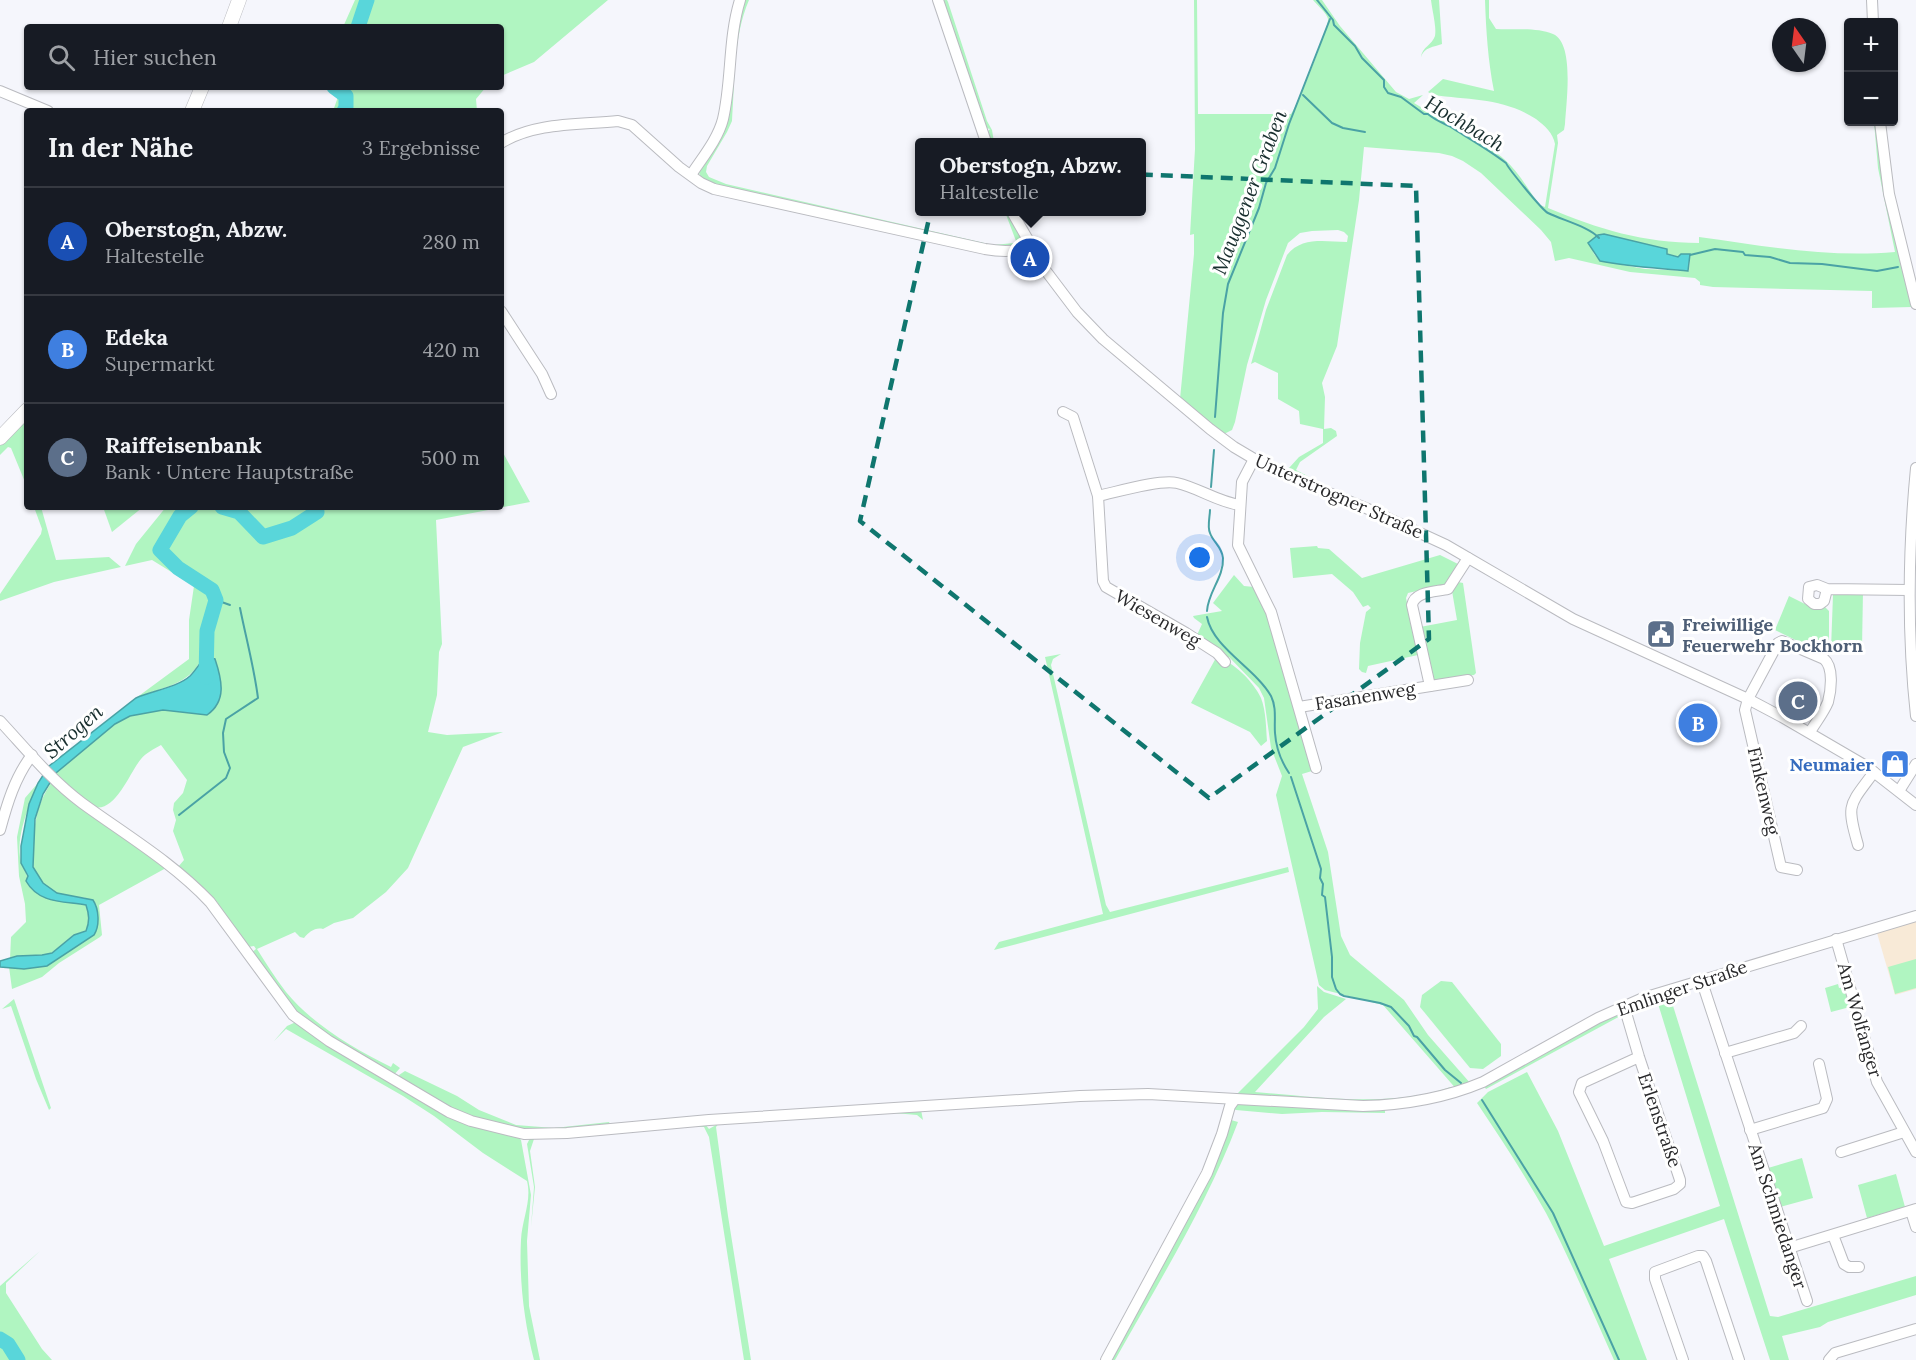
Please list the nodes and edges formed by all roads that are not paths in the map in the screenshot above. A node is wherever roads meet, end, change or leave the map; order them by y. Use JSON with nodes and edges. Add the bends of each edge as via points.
{"nodes":[{"id":1,"x":239,"y":0,"type":"edge"},
{"id":2,"x":740,"y":0,"type":"edge"},
{"id":3,"x":938,"y":0,"type":"edge"},
{"id":4,"x":1872,"y":0,"type":"edge"},
{"id":5,"x":1873,"y":18,"type":"edge"},
{"id":6,"x":229,"y":24,"type":"edge"},
{"id":7,"x":201,"y":90,"type":"edge"},
{"id":8,"x":0,"y":91,"type":"edge"},
{"id":9,"x":41,"y":108,"type":"edge"},
{"id":10,"x":193,"y":108,"type":"edge"},
{"id":11,"x":1880,"y":126,"type":"edge"},
{"id":12,"x":985,"y":138,"type":"edge"},
{"id":13,"x":504,"y":141,"type":"edge"},
{"id":14,"x":691,"y":175,"type":"junction"},
{"id":15,"x":1014,"y":216,"type":"edge"},
{"id":16,"x":1032,"y":247,"type":"junction"},
{"id":17,"x":1916,"y":304,"type":"edge"},
{"id":18,"x":504,"y":316,"type":"edge"},
{"id":19,"x":551,"y":394,"type":"dead end"},
{"id":20,"x":1063,"y":412,"type":"dead end"},
{"id":21,"x":24,"y":413,"type":"edge"},
{"id":22,"x":0,"y":438,"type":"edge"},
{"id":23,"x":1254,"y":459,"type":"junction"},
{"id":24,"x":1916,"y":468,"type":"edge"},
{"id":25,"x":1098,"y":496,"type":"junction"},
{"id":26,"x":1240,"y":505,"type":"junction"},
{"id":27,"x":1468,"y":558,"type":"junction"},
{"id":28,"x":1913,"y":572,"type":"edge"},
{"id":29,"x":1827,"y":589,"type":"dead end"},
{"id":30,"x":1909,"y":590,"type":"junction"},
{"id":31,"x":1225,"y":662,"type":"dead end"},
{"id":32,"x":1468,"y":680,"type":"dead end"},
{"id":33,"x":1430,"y":686,"type":"junction"},
{"id":34,"x":1748,"y":699,"type":"junction"},
{"id":35,"x":1299,"y":707,"type":"junction"},
{"id":36,"x":1916,"y":716,"type":"edge"},
{"id":37,"x":0,"y":721,"type":"edge"},
{"id":38,"x":1810,"y":732,"type":"junction"},
{"id":39,"x":32,"y":755,"type":"junction"},
{"id":40,"x":1916,"y":764,"type":"edge"},
{"id":41,"x":1316,"y":768,"type":"dead end"},
{"id":42,"x":1874,"y":772,"type":"junction"},
{"id":43,"x":1899,"y":790,"type":"junction"},
{"id":44,"x":1916,"y":805,"type":"edge"},
{"id":45,"x":0,"y":830,"type":"edge"},
{"id":46,"x":1858,"y":845,"type":"dead end"},
{"id":47,"x":1797,"y":870,"type":"dead end"},
{"id":48,"x":1916,"y":916,"type":"edge"},
{"id":49,"x":1836,"y":939,"type":"junction"},
{"id":50,"x":1701,"y":979,"type":"junction"},
{"id":51,"x":1624,"y":1006,"type":"junction"},
{"id":52,"x":1801,"y":1026,"type":"dead end"},
{"id":53,"x":1725,"y":1053,"type":"junction"},
{"id":54,"x":1639,"y":1057,"type":"junction"},
{"id":55,"x":1819,"y":1064,"type":"dead end"},
{"id":56,"x":1234,"y":1099,"type":"junction"},
{"id":57,"x":1750,"y":1130,"type":"junction"},
{"id":58,"x":1904,"y":1132,"type":"junction"},
{"id":59,"x":1841,"y":1152,"type":"dead end"},
{"id":60,"x":1916,"y":1152,"type":"edge"},
{"id":61,"x":1914,"y":1210,"type":"edge"},
{"id":62,"x":1916,"y":1227,"type":"edge"},
{"id":63,"x":1833,"y":1235,"type":"junction"},
{"id":64,"x":1789,"y":1248,"type":"junction"},
{"id":65,"x":1859,"y":1267,"type":"dead end"},
{"id":66,"x":1807,"y":1301,"type":"dead end"},
{"id":67,"x":1916,"y":1329,"type":"edge"},
{"id":68,"x":1106,"y":1360,"type":"edge"},
{"id":69,"x":1683,"y":1360,"type":"edge"},
{"id":70,"x":1739,"y":1360,"type":"edge"},
{"id":71,"x":1828,"y":1360,"type":"edge"}],
"edges":[{"from":1,"to":6,"type":"main road"},
{"from":2,"to":14,"type":"street","via":[[734,20],[723,119]]},
{"from":3,"to":12,"type":"street"},
{"from":4,"to":5,"type":"street"},
{"from":7,"to":10,"type":"main road"},
{"from":8,"to":9,"type":"street"},
{"from":11,"to":17,"type":"street","via":[[1889,194]]},
{"from":13,"to":14,"type":"street","via":[[533,129],[626,122]]},
{"from":14,"to":16,"type":"street","via":[[729,194],[986,249],[1004,252]]},
{"from":15,"to":16,"type":"street","name":"Unterstrogner Straße"},
{"from":16,"to":23,"type":"street","name":"Unterstrogner Straße","via":[[1060,291],[1103,339],[1210,429]]},
{"from":18,"to":19,"type":"street"},
{"from":20,"to":25,"type":"street","name":"Wiesenweg","via":[[1073,417]]},
{"from":21,"to":22,"type":"main road"},
{"from":23,"to":26,"type":"street","name":"Fasanenweg","via":[[1242,482]]},
{"from":23,"to":27,"type":"street","name":"Unterstrogner Straße","via":[[1413,529]]},
{"from":24,"to":28,"type":"street","via":[[1911,532]]},
{"from":25,"to":26,"type":"street","via":[[1176,482]]},
{"from":25,"to":31,"type":"street","name":"Wiesenweg","via":[[1106,587],[1186,633]]},
{"from":26,"to":35,"type":"street","name":"Fasanenweg","via":[[1240,553],[1271,612]]},
{"from":27,"to":33,"type":"street","name":"Fasanenweg","via":[[1448,589],[1413,599]]},
{"from":27,"to":34,"type":"street","name":"Unterstrogner Straße","via":[[1573,619]]},
{"from":28,"to":30,"type":"street"},
{"from":29,"to":30,"type":"street"},
{"from":30,"to":36,"type":"street"},
{"from":32,"to":33,"type":"street","name":"Fasanenweg"},
{"from":33,"to":35,"type":"street","name":"Fasanenweg"},
{"from":34,"to":38,"type":"street","name":"Unterstrogner Straße"},
{"from":34,"to":38,"type":"street","via":[[1782,640],[1824,659],[1830,669],[1828,702]]},
{"from":34,"to":47,"type":"street","name":"Finkenweg","via":[[1745,710],[1782,867]]},
{"from":35,"to":41,"type":"street","name":"Fasanenweg"},
{"from":37,"to":39,"type":"street","name":"Emlinger Straße"},
{"from":38,"to":42,"type":"street","name":"Unterstrogner Straße"},
{"from":39,"to":45,"type":"street","via":[[16,780]]},
{"from":39,"to":56,"type":"street","name":"Emlinger Straße","via":[[81,802],[197,888],[293,1015],[416,1095],[488,1126],[524,1134],[567,1133],[1080,1096],[1148,1094]]},
{"from":40,"to":43,"type":"street"},
{"from":42,"to":43,"type":"street","name":"Unterstrogner Straße"},
{"from":42,"to":46,"type":"street","via":[[1850,809]]},
{"from":43,"to":44,"type":"street","name":"Unterstrogner Straße"},
{"from":48,"to":49,"type":"street","name":"Emlinger Straße"},
{"from":49,"to":50,"type":"street","name":"Emlinger Straße"},
{"from":49,"to":58,"type":"street","name":"Am Wolfanger","via":[[1877,1082]]},
{"from":50,"to":51,"type":"street","name":"Emlinger Straße"},
{"from":50,"to":53,"type":"street","name":"Am Schmiedanger"},
{"from":51,"to":54,"type":"street","name":"Erlenstraße"},
{"from":51,"to":56,"type":"street","name":"Emlinger Straße","via":[[1483,1082],[1438,1097],[1388,1105]]},
{"from":52,"to":53,"type":"street","via":[[1794,1033]]},
{"from":53,"to":57,"type":"street","name":"Am Schmiedanger"},
{"from":54,"to":54,"type":"street","name":"Erlenstraße","via":[[1680,1184],[1632,1203],[1626,1202],[1579,1092],[1582,1083]]},
{"from":55,"to":57,"type":"street","name":"Am Schmiedanger","via":[[1827,1099],[1823,1108]]},
{"from":56,"to":68,"type":"street","via":[[1208,1173]]},
{"from":57,"to":64,"type":"street","name":"Am Schmiedanger"},
{"from":58,"to":59,"type":"street"},
{"from":58,"to":60,"type":"street","name":"Am Wolfanger"},
{"from":61,"to":62,"type":"street"},
{"from":61,"to":63,"type":"street"},
{"from":63,"to":64,"type":"street"},
{"from":63,"to":65,"type":"street","via":[[1844,1264]]},
{"from":64,"to":66,"type":"street","name":"Am Schmiedanger"},
{"from":67,"to":71,"type":"street","via":[[1835,1353]]},
{"from":69,"to":70,"type":"street","via":[[1655,1272],[1698,1256],[1707,1261]]}]}
